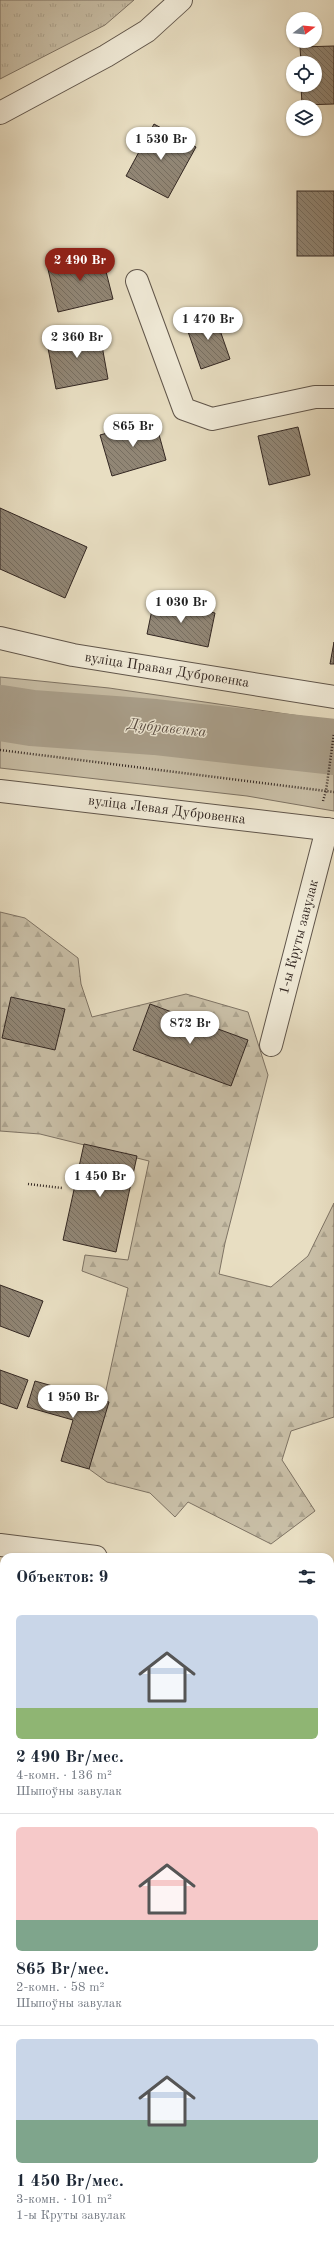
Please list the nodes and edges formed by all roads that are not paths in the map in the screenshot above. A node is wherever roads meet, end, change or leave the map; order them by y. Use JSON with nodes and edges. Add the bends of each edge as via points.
{"nodes":[{"id":1,"x":182,"y":0,"type":"edge"},
{"id":2,"x":0,"y":113,"type":"edge"},
{"id":3,"x":137,"y":281,"type":"dead end"},
{"id":4,"x":334,"y":397,"type":"edge"},
{"id":5,"x":0,"y":638,"type":"edge"},
{"id":6,"x":334,"y":697,"type":"edge"},
{"id":7,"x":0,"y":791,"type":"edge"},
{"id":8,"x":331,"y":830,"type":"edge"},
{"id":9,"x":271,"y":1045,"type":"dead end"},
{"id":10,"x":0,"y":1545,"type":"edge"},
{"id":11,"x":32,"y":1553,"type":"edge"}],
"edges":[{"from":1,"to":2,"type":"street","via":[[147,31]]},
{"from":3,"to":4,"type":"street","via":[[184,410],[212,419],[315,397]]},
{"from":5,"to":6,"type":"street","name":"вуліца Правая Дубровенка","via":[[73,655]]},
{"from":7,"to":8,"type":"street","name":"вуліца Левая Дубровенка"},
{"from":8,"to":9,"type":"street","name":"1-ы Круты завулак"},
{"from":10,"to":11,"type":"street"}]}
